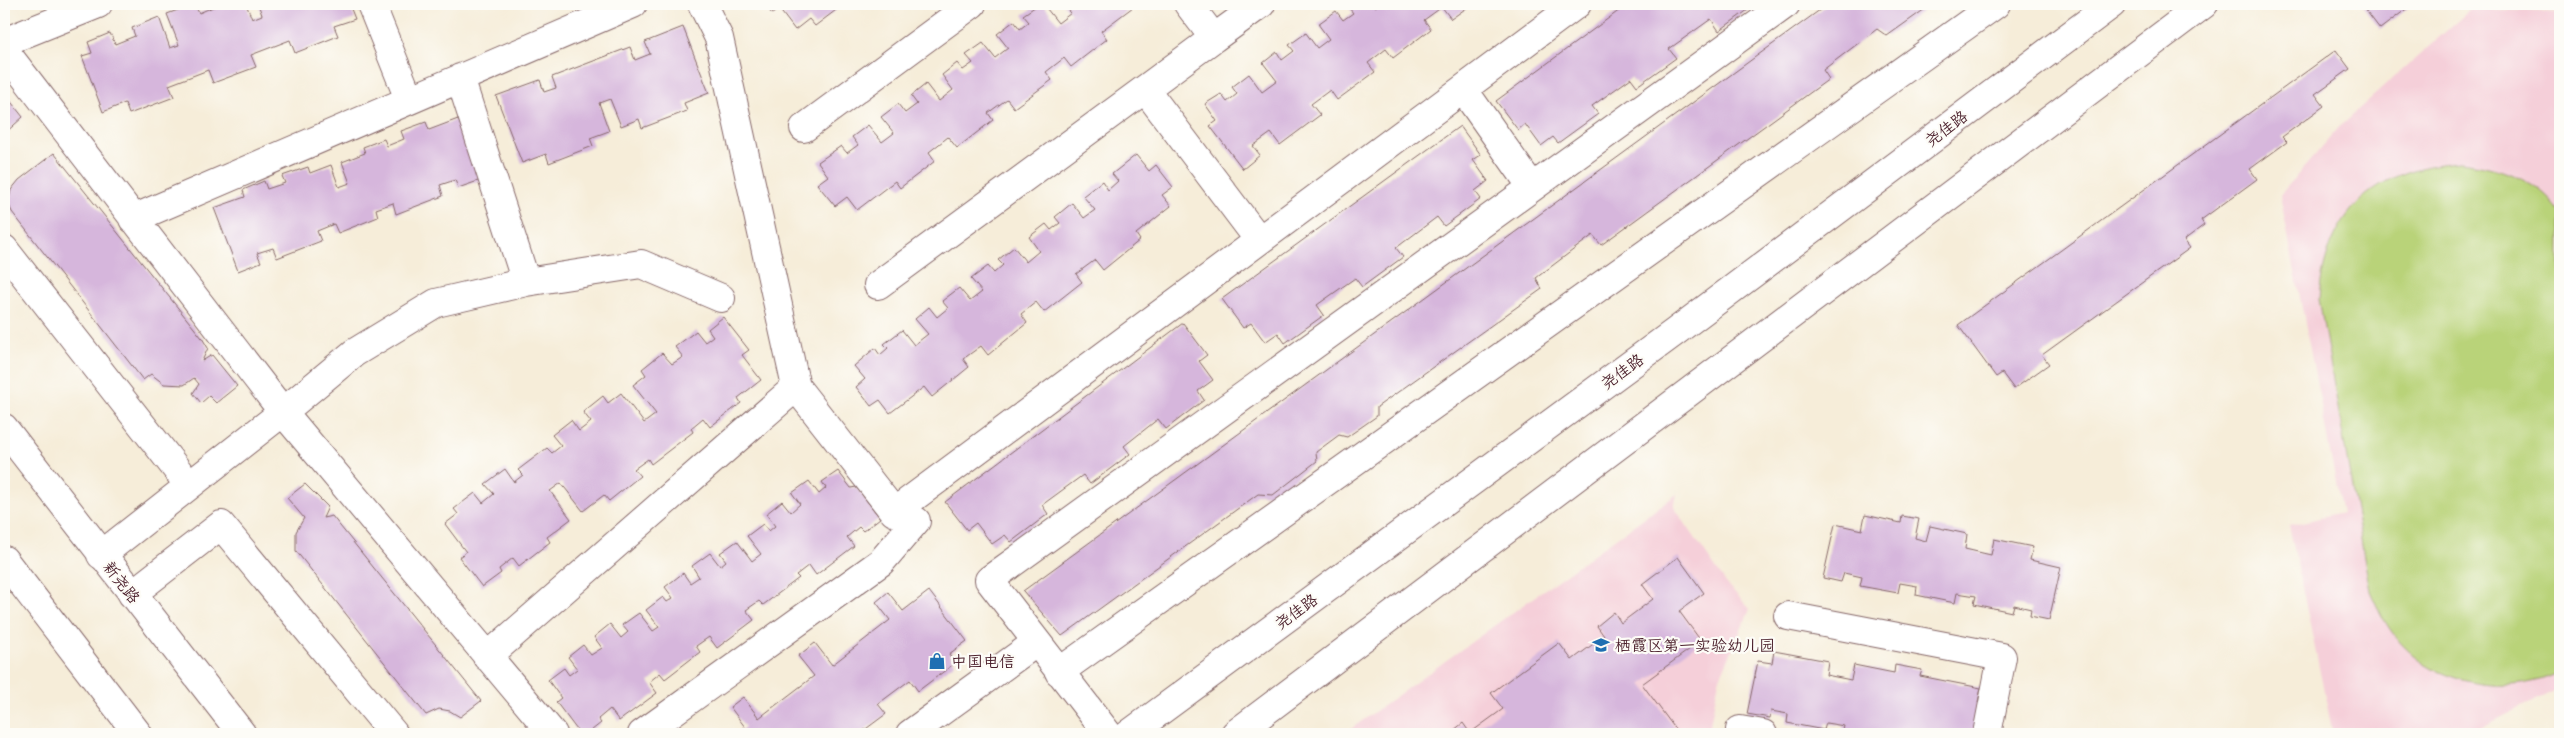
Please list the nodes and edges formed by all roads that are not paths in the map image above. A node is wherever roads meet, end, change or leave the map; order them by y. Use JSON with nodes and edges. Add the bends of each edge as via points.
{"nodes":[{"id":1,"x":98,"y":4,"type":"edge"},
{"id":2,"x":371,"y":4,"type":"edge"},
{"id":3,"x":633,"y":4,"type":"edge"},
{"id":4,"x":702,"y":4,"type":"edge"},
{"id":5,"x":972,"y":4,"type":"edge"},
{"id":6,"x":1188,"y":4,"type":"edge"},
{"id":7,"x":1260,"y":4,"type":"edge"},
{"id":8,"x":1577,"y":4,"type":"edge"},
{"id":9,"x":1786,"y":4,"type":"edge"},
{"id":10,"x":1996,"y":4,"type":"edge"},
{"id":11,"x":2112,"y":4,"type":"edge"},
{"id":12,"x":2204,"y":4,"type":"edge"},
{"id":13,"x":1214,"y":38,"type":"junction"},
{"id":14,"x":4,"y":42,"type":"edge"},
{"id":15,"x":4,"y":50,"type":"edge"},
{"id":16,"x":460,"y":78,"type":"junction"},
{"id":17,"x":1145,"y":89,"type":"junction"},
{"id":18,"x":1462,"y":89,"type":"junction"},
{"id":19,"x":409,"y":99,"type":"junction"},
{"id":20,"x":804,"y":128,"type":"dead end"},
{"id":21,"x":1532,"y":187,"type":"junction"},
{"id":22,"x":133,"y":219,"type":"junction"},
{"id":23,"x":1259,"y":240,"type":"junction"},
{"id":24,"x":4,"y":249,"type":"edge"},
{"id":25,"x":526,"y":282,"type":"junction"},
{"id":26,"x":878,"y":285,"type":"dead end"},
{"id":27,"x":721,"y":298,"type":"dead end"},
{"id":28,"x":796,"y":387,"type":"junction"},
{"id":29,"x":283,"y":412,"type":"junction"},
{"id":30,"x":4,"y":428,"type":"edge"},
{"id":31,"x":189,"y":486,"type":"junction"},
{"id":32,"x":894,"y":512,"type":"junction"},
{"id":33,"x":101,"y":555,"type":"junction"},
{"id":34,"x":4,"y":560,"type":"edge"},
{"id":35,"x":132,"y":594,"type":"junction"},
{"id":36,"x":1788,"y":616,"type":"dead end"},
{"id":37,"x":1037,"y":642,"type":"junction"},
{"id":38,"x":487,"y":657,"type":"junction"},
{"id":39,"x":1059,"y":672,"type":"junction"},
{"id":40,"x":138,"y":734,"type":"edge"},
{"id":41,"x":242,"y":734,"type":"edge"},
{"id":42,"x":394,"y":734,"type":"edge"},
{"id":43,"x":553,"y":734,"type":"edge"},
{"id":44,"x":642,"y":734,"type":"edge"},
{"id":45,"x":910,"y":734,"type":"edge"},
{"id":46,"x":1108,"y":734,"type":"edge"},
{"id":47,"x":1129,"y":734,"type":"edge"},
{"id":48,"x":1235,"y":734,"type":"edge"},
{"id":49,"x":1987,"y":734,"type":"edge"}],
"edges":[{"from":1,"to":14,"type":"main road"},
{"from":2,"to":19,"type":"main road"},
{"from":3,"to":16,"type":"main road"},
{"from":4,"to":28,"type":"main road","via":[[718,38]]},
{"from":5,"to":20,"type":"main road"},
{"from":6,"to":13,"type":"main road"},
{"from":7,"to":13,"type":"main road"},
{"from":8,"to":18,"type":"main road"},
{"from":9,"to":21,"type":"main road"},
{"from":10,"to":39,"type":"main road"},
{"from":11,"to":47,"type":"main road","name":"尧佳路","via":[[1667,338]]},
{"from":12,"to":48,"type":"main road"},
{"from":13,"to":17,"type":"main road"},
{"from":15,"to":22,"type":"main road"},
{"from":16,"to":19,"type":"main road"},
{"from":16,"to":25,"type":"main road"},
{"from":17,"to":23,"type":"main road"},
{"from":17,"to":26,"type":"main road"},
{"from":18,"to":21,"type":"main road"},
{"from":18,"to":23,"type":"main road"},
{"from":19,"to":22,"type":"main road"},
{"from":21,"to":37,"type":"main road","via":[[989,580]]},
{"from":22,"to":29,"type":"main road"},
{"from":23,"to":32,"type":"main road"},
{"from":24,"to":31,"type":"main road"},
{"from":25,"to":27,"type":"main road","via":[[641,264]]},
{"from":25,"to":29,"type":"main road","via":[[436,303],[354,353]]},
{"from":28,"to":32,"type":"main road"},
{"from":28,"to":38,"type":"main road"},
{"from":29,"to":31,"type":"main road"},
{"from":29,"to":38,"type":"main road"},
{"from":30,"to":33,"type":"main road","name":"新尧路"},
{"from":31,"to":33,"type":"main road"},
{"from":32,"to":44,"type":"main road","via":[[916,521],[881,562]]},
{"from":33,"to":35,"type":"main road","name":"新尧路"},
{"from":34,"to":40,"type":"main road"},
{"from":35,"to":41,"type":"main road","name":"新尧路"},
{"from":35,"to":42,"type":"main road","via":[[221,525]]},
{"from":36,"to":49,"type":"main road","via":[[2002,657]]},
{"from":37,"to":39,"type":"main road"},
{"from":37,"to":45,"type":"main road"},
{"from":38,"to":43,"type":"main road"},
{"from":39,"to":46,"type":"main road"}]}
